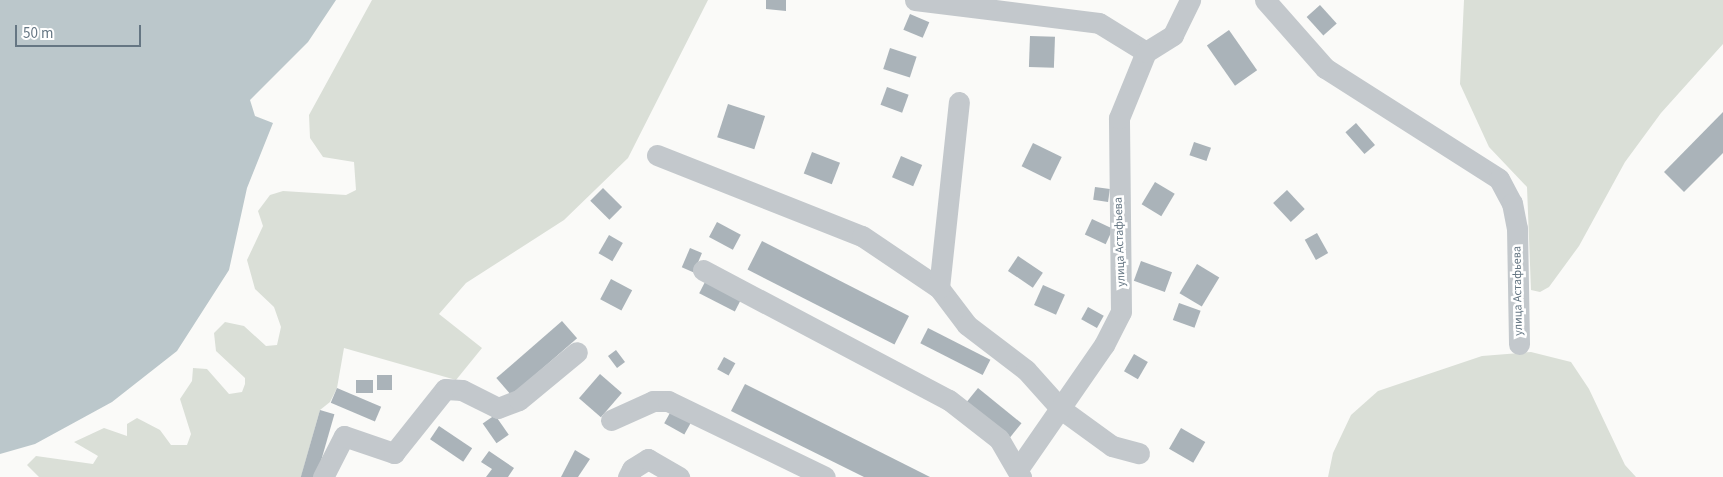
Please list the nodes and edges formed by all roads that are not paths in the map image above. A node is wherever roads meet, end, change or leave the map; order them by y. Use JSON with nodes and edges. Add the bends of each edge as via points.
{"nodes":[{"id":1,"x":916,"y":0,"type":"edge"},
{"id":2,"x":1190,"y":0,"type":"edge"},
{"id":3,"x":1265,"y":0,"type":"edge"},
{"id":4,"x":1146,"y":52,"type":"junction"},
{"id":5,"x":959,"y":102,"type":"dead end"},
{"id":6,"x":657,"y":154,"type":"dead end"},
{"id":7,"x":704,"y":270,"type":"dead end"},
{"id":8,"x":939,"y":288,"type":"junction"},
{"id":9,"x":1519,"y":344,"type":"dead end"},
{"id":10,"x":577,"y":352,"type":"dead end"},
{"id":11,"x":1061,"y":409,"type":"junction"},
{"id":12,"x":611,"y":420,"type":"dead end"},
{"id":13,"x":1139,"y":454,"type":"dead end"},
{"id":14,"x":1020,"y":473,"type":"edge"},
{"id":15,"x":323,"y":477,"type":"edge"},
{"id":16,"x":628,"y":477,"type":"edge"},
{"id":17,"x":679,"y":477,"type":"edge"},
{"id":18,"x":825,"y":477,"type":"edge"}],
"edges":[{"from":1,"to":4,"type":"street","via":[[1099,23]]},
{"from":2,"to":4,"type":"street","via":[[1173,35]]},
{"from":3,"to":9,"type":"street","name":"улица Астафьева","via":[[1325,68],[1499,179],[1512,203],[1517,228]]},
{"from":4,"to":11,"type":"street","name":"улица Астафьева","via":[[1120,118],[1121,312]]},
{"from":5,"to":8,"type":"street"},
{"from":6,"to":8,"type":"street","via":[[862,236]]},
{"from":7,"to":14,"type":"street","via":[[950,400],[999,439]]},
{"from":8,"to":11,"type":"street","via":[[967,325],[1026,370]]},
{"from":10,"to":15,"type":"street","via":[[519,400],[498,408],[462,390],[445,389],[394,453],[344,436]]},
{"from":11,"to":13,"type":"street","via":[[1112,446]]},
{"from":11,"to":14,"type":"street","name":"улица Астафьева"},
{"from":12,"to":18,"type":"street","via":[[652,401],[668,401]]},
{"from":16,"to":17,"type":"street","via":[[632,469],[648,459]]}]}
